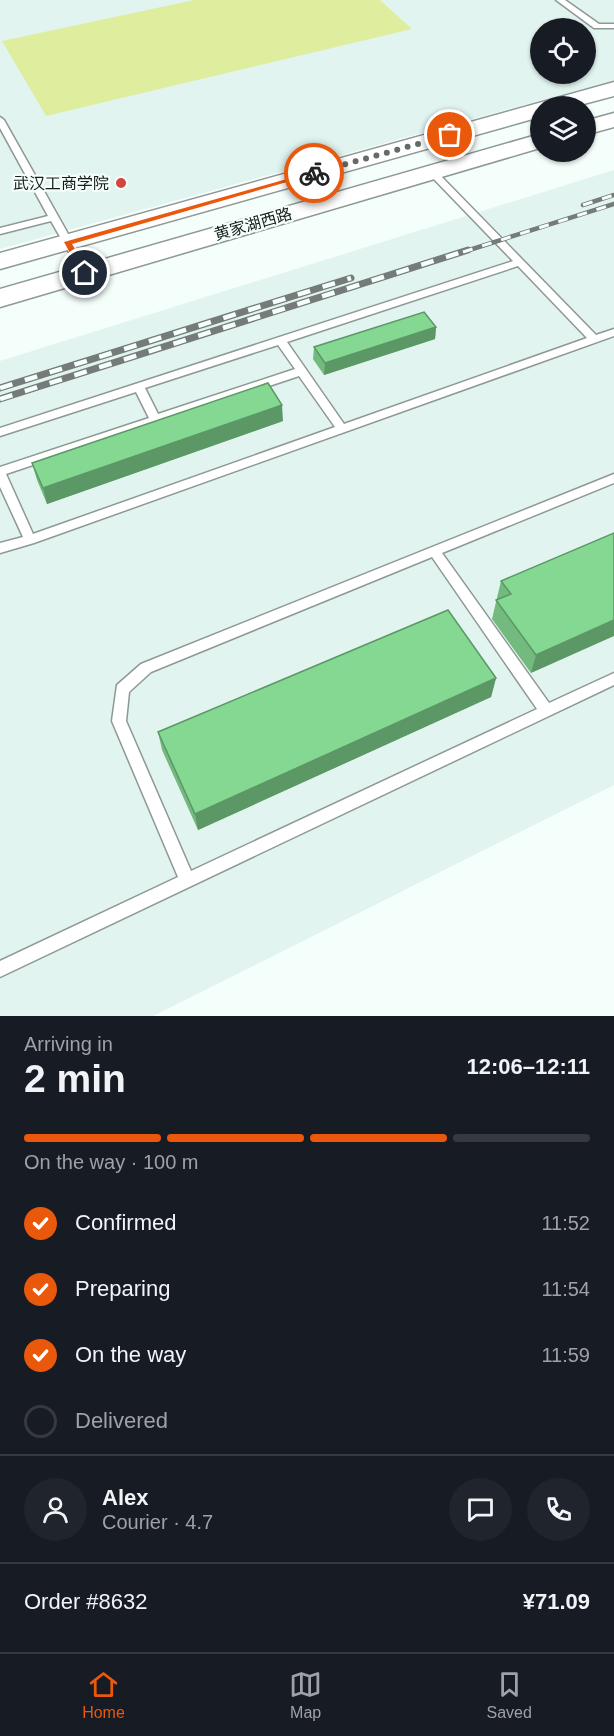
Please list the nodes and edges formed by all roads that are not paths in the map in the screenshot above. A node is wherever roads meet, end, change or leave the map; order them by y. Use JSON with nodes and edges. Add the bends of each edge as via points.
{"nodes":[{"id":1,"x":560,"y":0,"type":"edge"},
{"id":2,"x":614,"y":26,"type":"edge"},
{"id":3,"x":614,"y":89,"type":"edge"},
{"id":4,"x":588,"y":96,"type":"edge"},
{"id":5,"x":614,"y":108,"type":"edge"},
{"id":6,"x":530,"y":113,"type":"edge"},
{"id":7,"x":596,"y":113,"type":"edge"},
{"id":8,"x":0,"y":120,"type":"edge"},
{"id":9,"x":614,"y":120,"type":"edge"},
{"id":10,"x":596,"y":125,"type":"edge"},
{"id":11,"x":530,"y":132,"type":"edge"},
{"id":12,"x":530,"y":144,"type":"edge"},
{"id":13,"x":432,"y":172,"type":"junction"},
{"id":14,"x":54,"y":217,"type":"junction"},
{"id":15,"x":0,"y":231,"type":"edge"},
{"id":16,"x":77,"y":259,"type":"junction"},
{"id":17,"x":0,"y":261,"type":"edge"},
{"id":18,"x":520,"y":262,"type":"junction"},
{"id":19,"x":0,"y":282,"type":"edge"},
{"id":20,"x":0,"y":298,"type":"edge"},
{"id":21,"x":614,"y":332,"type":"edge"},
{"id":22,"x":594,"y":339,"type":"junction"},
{"id":23,"x":280,"y":340,"type":"junction"},
{"id":24,"x":302,"y":371,"type":"junction"},
{"id":25,"x":139,"y":387,"type":"junction"},
{"id":26,"x":155,"y":419,"type":"junction"},
{"id":27,"x":342,"y":429,"type":"junction"},
{"id":28,"x":0,"y":432,"type":"edge"},
{"id":29,"x":0,"y":473,"type":"edge"},
{"id":30,"x":614,"y":478,"type":"edge"},
{"id":31,"x":30,"y":540,"type":"junction"},
{"id":32,"x":0,"y":548,"type":"edge"},
{"id":33,"x":434,"y":551,"type":"junction"},
{"id":34,"x":614,"y":679,"type":"edge"},
{"id":35,"x":547,"y":711,"type":"junction"},
{"id":36,"x":187,"y":881,"type":"junction"},
{"id":37,"x":0,"y":969,"type":"edge"}],
"edges":[{"from":1,"to":2,"type":"lane","via":[[597,26]]},
{"from":3,"to":4,"type":"main road"},
{"from":5,"to":7,"type":"main road"},
{"from":6,"to":16,"type":"main road"},
{"from":8,"to":14,"type":"lane"},
{"from":9,"to":10,"type":"main road"},
{"from":11,"to":16,"type":"main road","name":"黄家湖西路"},
{"from":12,"to":13,"type":"main road","name":"黄家湖西路"},
{"from":13,"to":16,"type":"main road","name":"黄家湖西路"},
{"from":13,"to":18,"type":"lane"},
{"from":14,"to":15,"type":"lane"},
{"from":14,"to":16,"type":"lane"},
{"from":16,"to":17,"type":"main road"},
{"from":16,"to":19,"type":"main road","name":"黄家湖西路"},
{"from":16,"to":20,"type":"main road","name":"黄家湖西路"},
{"from":18,"to":22,"type":"lane"},
{"from":18,"to":23,"type":"lane"},
{"from":21,"to":22,"type":"lane"},
{"from":22,"to":27,"type":"lane"},
{"from":23,"to":24,"type":"lane"},
{"from":23,"to":25,"type":"lane"},
{"from":24,"to":26,"type":"lane"},
{"from":24,"to":27,"type":"lane"},
{"from":25,"to":26,"type":"lane"},
{"from":25,"to":28,"type":"lane"},
{"from":26,"to":29,"type":"lane"},
{"from":27,"to":31,"type":"lane"},
{"from":29,"to":31,"type":"lane"},
{"from":30,"to":33,"type":"lane"},
{"from":31,"to":32,"type":"lane"},
{"from":33,"to":35,"type":"lane"},
{"from":33,"to":36,"type":"lane","via":[[146,668],[122,689],[119,721]]},
{"from":34,"to":35,"type":"lane"},
{"from":35,"to":36,"type":"lane"},
{"from":36,"to":37,"type":"lane"}]}
